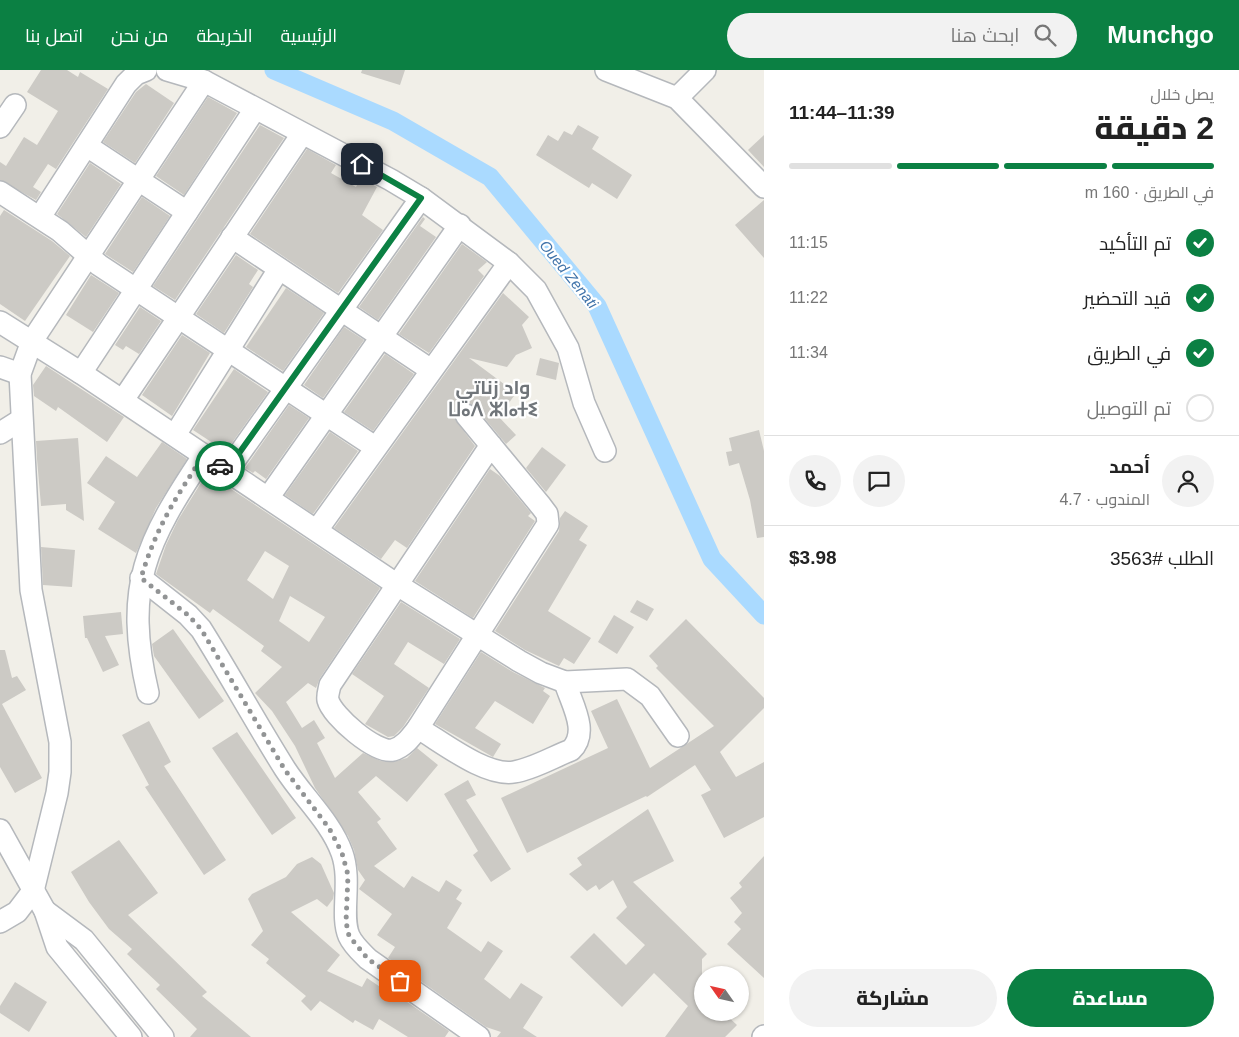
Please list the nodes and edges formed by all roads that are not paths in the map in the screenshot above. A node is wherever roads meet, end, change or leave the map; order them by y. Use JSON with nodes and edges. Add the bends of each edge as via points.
{"nodes":[{"id":1,"x":146,"y":70,"type":"edge"},
{"id":2,"x":167,"y":70,"type":"edge"},
{"id":3,"x":606,"y":70,"type":"edge"},
{"id":4,"x":705,"y":70,"type":"edge"},
{"id":5,"x":204,"y":81,"type":"junction"},
{"id":6,"x":677,"y":98,"type":"junction"},
{"id":7,"x":15,"y":105,"type":"dead end"},
{"id":8,"x":255,"y":109,"type":"junction"},
{"id":9,"x":0,"y":127,"type":"edge"},
{"id":10,"x":302,"y":134,"type":"junction"},
{"id":11,"x":87,"y":146,"type":"junction"},
{"id":12,"x":139,"y":180,"type":"junction"},
{"id":13,"x":764,"y":186,"type":"edge"},
{"id":14,"x":0,"y":192,"type":"edge"},
{"id":15,"x":421,"y":198,"type":"junction"},
{"id":16,"x":187,"y":212,"type":"junction"},
{"id":17,"x":40,"y":217,"type":"junction"},
{"id":18,"x":460,"y":225,"type":"junction"},
{"id":19,"x":232,"y":237,"type":"junction"},
{"id":20,"x":88,"y":256,"type":"junction"},
{"id":21,"x":509,"y":262,"type":"junction"},
{"id":22,"x":279,"y":269,"type":"junction"},
{"id":23,"x":136,"y":289,"type":"junction"},
{"id":24,"x":341,"y":310,"type":"junction"},
{"id":25,"x":178,"y":317,"type":"junction"},
{"id":26,"x":0,"y":322,"type":"edge"},
{"id":27,"x":381,"y":337,"type":"junction"},
{"id":28,"x":32,"y":341,"type":"junction"},
{"id":29,"x":228,"y":350,"type":"junction"},
{"id":30,"x":10,"y":370,"type":"edge"},
{"id":31,"x":431,"y":370,"type":"junction"},
{"id":32,"x":81,"y":373,"type":"junction"},
{"id":33,"x":286,"y":388,"type":"junction"},
{"id":34,"x":123,"y":400,"type":"junction"},
{"id":35,"x":327,"y":415,"type":"junction"},
{"id":36,"x":466,"y":415,"type":"dead end"},
{"id":37,"x":21,"y":420,"type":"junction"},
{"id":38,"x":0,"y":433,"type":"edge"},
{"id":39,"x":175,"y":435,"type":"junction"},
{"id":40,"x":491,"y":445,"type":"junction"},
{"id":41,"x":375,"y":447,"type":"junction"},
{"id":42,"x":605,"y":451,"type":"dead end"},
{"id":43,"x":204,"y":455,"type":"junction"},
{"id":44,"x":227,"y":470,"type":"junction"},
{"id":45,"x":268,"y":498,"type":"junction"},
{"id":46,"x":317,"y":530,"type":"junction"},
{"id":47,"x":141,"y":578,"type":"junction"},
{"id":48,"x":396,"y":584,"type":"junction"},
{"id":49,"x":478,"y":636,"type":"junction"},
{"id":50,"x":564,"y":682,"type":"junction"},
{"id":51,"x":148,"y":693,"type":"dead end"},
{"id":52,"x":418,"y":728,"type":"junction"},
{"id":53,"x":678,"y":736,"type":"dead end"},
{"id":54,"x":0,"y":830,"type":"edge"},
{"id":55,"x":33,"y":891,"type":"junction"},
{"id":56,"x":45,"y":911,"type":"junction"},
{"id":57,"x":0,"y":922,"type":"edge"},
{"id":58,"x":131,"y":1037,"type":"edge"},
{"id":59,"x":163,"y":1037,"type":"edge"},
{"id":60,"x":479,"y":1037,"type":"edge"}],
"edges":[{"from":1,"to":11,"type":"street","via":[[126,84]]},
{"from":2,"to":5,"type":"street"},
{"from":3,"to":6,"type":"street"},
{"from":4,"to":6,"type":"street"},
{"from":5,"to":8,"type":"street"},
{"from":5,"to":12,"type":"street"},
{"from":6,"to":13,"type":"street"},
{"from":7,"to":9,"type":"street"},
{"from":8,"to":10,"type":"street"},
{"from":8,"to":16,"type":"street"},
{"from":10,"to":15,"type":"street"},
{"from":10,"to":19,"type":"street"},
{"from":11,"to":12,"type":"street"},
{"from":11,"to":17,"type":"street"},
{"from":12,"to":16,"type":"street"},
{"from":12,"to":20,"type":"street"},
{"from":14,"to":17,"type":"street"},
{"from":15,"to":18,"type":"street"},
{"from":15,"to":24,"type":"street"},
{"from":16,"to":23,"type":"street"},
{"from":17,"to":20,"type":"street"},
{"from":18,"to":21,"type":"street"},
{"from":18,"to":27,"type":"street"},
{"from":19,"to":22,"type":"street"},
{"from":19,"to":25,"type":"street"},
{"from":20,"to":23,"type":"street"},
{"from":20,"to":28,"type":"street"},
{"from":21,"to":31,"type":"street"},
{"from":21,"to":42,"type":"street","via":[[536,290],[568,348],[584,403]]},
{"from":22,"to":24,"type":"street"},
{"from":22,"to":29,"type":"street"},
{"from":23,"to":25,"type":"street"},
{"from":23,"to":32,"type":"street"},
{"from":24,"to":27,"type":"street"},
{"from":24,"to":33,"type":"street"},
{"from":25,"to":29,"type":"street"},
{"from":25,"to":34,"type":"street"},
{"from":26,"to":28,"type":"street"},
{"from":27,"to":31,"type":"street"},
{"from":27,"to":35,"type":"street"},
{"from":28,"to":30,"type":"street"},
{"from":28,"to":32,"type":"street"},
{"from":29,"to":33,"type":"street"},
{"from":29,"to":39,"type":"street"},
{"from":30,"to":37,"type":"street"},
{"from":31,"to":41,"type":"street"},
{"from":32,"to":34,"type":"street"},
{"from":33,"to":35,"type":"street"},
{"from":33,"to":44,"type":"street"},
{"from":34,"to":39,"type":"street"},
{"from":35,"to":41,"type":"street"},
{"from":35,"to":45,"type":"street"},
{"from":36,"to":40,"type":"street"},
{"from":37,"to":38,"type":"street"},
{"from":37,"to":55,"type":"street","via":[[31,590],[60,742],[58,793]]},
{"from":39,"to":43,"type":"street"},
{"from":40,"to":48,"type":"street"},
{"from":40,"to":49,"type":"street","via":[[541,506],[548,524]]},
{"from":41,"to":46,"type":"street"},
{"from":43,"to":44,"type":"street"},
{"from":43,"to":47,"type":"street","via":[[171,504],[152,542]]},
{"from":44,"to":45,"type":"street"},
{"from":45,"to":46,"type":"street"},
{"from":46,"to":48,"type":"street"},
{"from":47,"to":51,"type":"street","via":[[138,636]]},
{"from":47,"to":60,"type":"street","via":[[201,629],[285,770],[329,828],[342,853],[348,875],[346,922],[349,936],[357,948]]},
{"from":48,"to":49,"type":"street"},
{"from":48,"to":52,"type":"street","via":[[330,685],[328,700],[336,714],[379,749],[392,750],[406,743]]},
{"from":49,"to":50,"type":"street","via":[[541,673]]},
{"from":49,"to":52,"type":"street"},
{"from":50,"to":52,"type":"street","via":[[581,732],[578,743],[571,750],[515,772],[500,773],[487,769]]},
{"from":50,"to":53,"type":"street","via":[[627,680],[650,696]]},
{"from":54,"to":55,"type":"street"},
{"from":55,"to":56,"type":"street"},
{"from":55,"to":57,"type":"street","via":[[17,912]]},
{"from":56,"to":58,"type":"street","via":[[58,947]]},
{"from":56,"to":59,"type":"street","via":[[84,940]]}]}
